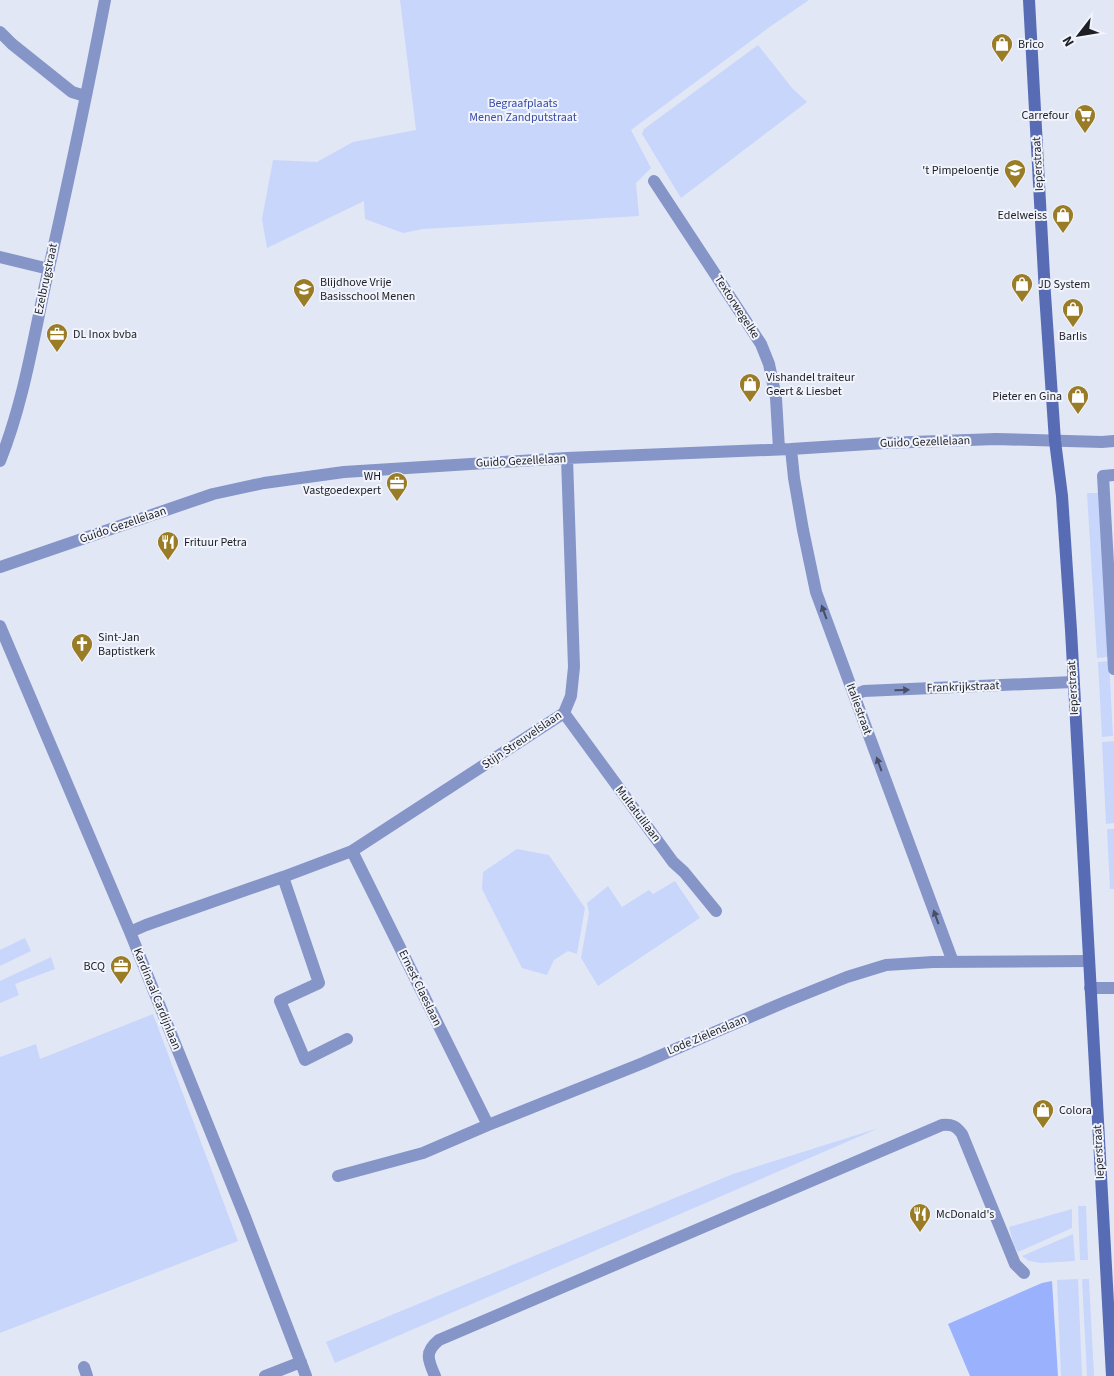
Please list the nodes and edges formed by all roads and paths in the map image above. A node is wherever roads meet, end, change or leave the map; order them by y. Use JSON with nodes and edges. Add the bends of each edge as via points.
{"nodes":[{"id":1,"x":105,"y":0,"type":"edge"},
{"id":2,"x":1029,"y":0,"type":"edge"},
{"id":3,"x":0,"y":32,"type":"edge"},
{"id":4,"x":86,"y":96,"type":"junction"},
{"id":5,"x":654,"y":181,"type":"dead end"},
{"id":6,"x":0,"y":257,"type":"edge"},
{"id":7,"x":49,"y":269,"type":"junction"},
{"id":8,"x":1055,"y":441,"type":"junction"},
{"id":9,"x":1114,"y":441,"type":"edge"},
{"id":10,"x":785,"y":449,"type":"junction"},
{"id":11,"x":567,"y":458,"type":"junction"},
{"id":12,"x":0,"y":461,"type":"edge"},
{"id":13,"x":1108,"y":475,"type":"edge"},
{"id":14,"x":0,"y":567,"type":"edge"},
{"id":15,"x":0,"y":626,"type":"edge"},
{"id":16,"x":1114,"y":669,"type":"edge"},
{"id":17,"x":1073,"y":682,"type":"junction"},
{"id":18,"x":854,"y":695,"type":"junction"},
{"id":19,"x":564,"y":713,"type":"junction"},
{"id":20,"x":352,"y":851,"type":"junction"},
{"id":21,"x":283,"y":877,"type":"junction"},
{"id":22,"x":716,"y":911,"type":"dead end"},
{"id":23,"x":130,"y":932,"type":"junction"},
{"id":24,"x":1088,"y":961,"type":"junction"},
{"id":25,"x":953,"y":962,"type":"junction"},
{"id":26,"x":1090,"y":988,"type":"junction"},
{"id":27,"x":1114,"y":988,"type":"edge"},
{"id":28,"x":348,"y":1039,"type":"dead end"},
{"id":29,"x":488,"y":1125,"type":"junction"},
{"id":30,"x":338,"y":1176,"type":"dead end"},
{"id":31,"x":1024,"y":1273,"type":"dead end"},
{"id":32,"x":301,"y":1362,"type":"junction"},
{"id":33,"x":265,"y":1376,"type":"edge"},
{"id":34,"x":306,"y":1376,"type":"edge"},
{"id":35,"x":435,"y":1376,"type":"edge"},
{"id":36,"x":1112,"y":1376,"type":"edge"}],
"edges":[{"from":1,"to":4,"type":"street","name":"Ezelbrugstraat"},
{"from":2,"to":8,"type":"street","name":"Ieperstraat"},
{"from":3,"to":4,"type":"street","via":[[72,92]]},
{"from":4,"to":7,"type":"street","name":"Ezelbrugstraat"},
{"from":5,"to":10,"type":"street","name":"Textorwegelke","via":[[761,344],[769,364]]},
{"from":6,"to":7,"type":"street"},
{"from":7,"to":12,"type":"street","name":"Ezelbrugstraat","via":[[11,434]]},
{"from":8,"to":9,"type":"street","name":"Guido Gezellelaan"},
{"from":8,"to":10,"type":"street","name":"Guido Gezellelaan","via":[[996,439]]},
{"from":8,"to":17,"type":"street","name":"Ieperstraat","via":[[1062,496]]},
{"from":10,"to":11,"type":"street","name":"Guido Gezellelaan"},
{"from":18,"to":10,"type":"street","name":"Italiestraat","one_way":true,"via":[[816,592],[794,478]]},
{"from":11,"to":14,"type":"street","name":"Guido Gezellelaan","via":[[344,472],[264,483],[213,494]]},
{"from":11,"to":19,"type":"street","name":"Stijn Streuvelslaan","via":[[574,667],[571,696]]},
{"from":13,"to":16,"type":"street"},
{"from":15,"to":23,"type":"street","name":"Kardinaal Cardijnlaan"},
{"from":18,"to":17,"type":"street","name":"Frankrijkstraat","one_way":true,"via":[[864,691]]},
{"from":17,"to":24,"type":"street","name":"Ieperstraat"},
{"from":25,"to":18,"type":"street","name":"Italiestraat","one_way":true},
{"from":19,"to":20,"type":"street","name":"Stijn Streuvelslaan"},
{"from":19,"to":22,"type":"street","name":"Multatulilaan","via":[[673,862]]},
{"from":20,"to":21,"type":"street","name":"Stijn Streuvelslaan"},
{"from":20,"to":29,"type":"street","name":"Ernest Claeslaan"},
{"from":21,"to":23,"type":"street","name":"Stijn Streuvelslaan"},
{"from":21,"to":28,"type":"street","via":[[319,983],[280,1001],[305,1060]]},
{"from":23,"to":32,"type":"street","name":"Kardinaal Cardijnlaan"},
{"from":24,"to":25,"type":"street","name":"Lode Zielenslaan"},
{"from":24,"to":26,"type":"street","name":"Ieperstraat"},
{"from":25,"to":29,"type":"street","name":"Lode Zielenslaan","via":[[886,965],[848,977]]},
{"from":26,"to":27,"type":"street"},
{"from":26,"to":36,"type":"street","name":"Ieperstraat"},
{"from":29,"to":30,"type":"street","name":"Lode Zielenslaan","via":[[423,1152]]},
{"from":31,"to":35,"type":"street","via":[[1015,1264],[962,1134],[957,1127],[942,1125],[439,1340],[428,1356]]},
{"from":32,"to":33,"type":"street"},
{"from":32,"to":34,"type":"street","name":"Kardinaal Cardijnlaan"}]}
